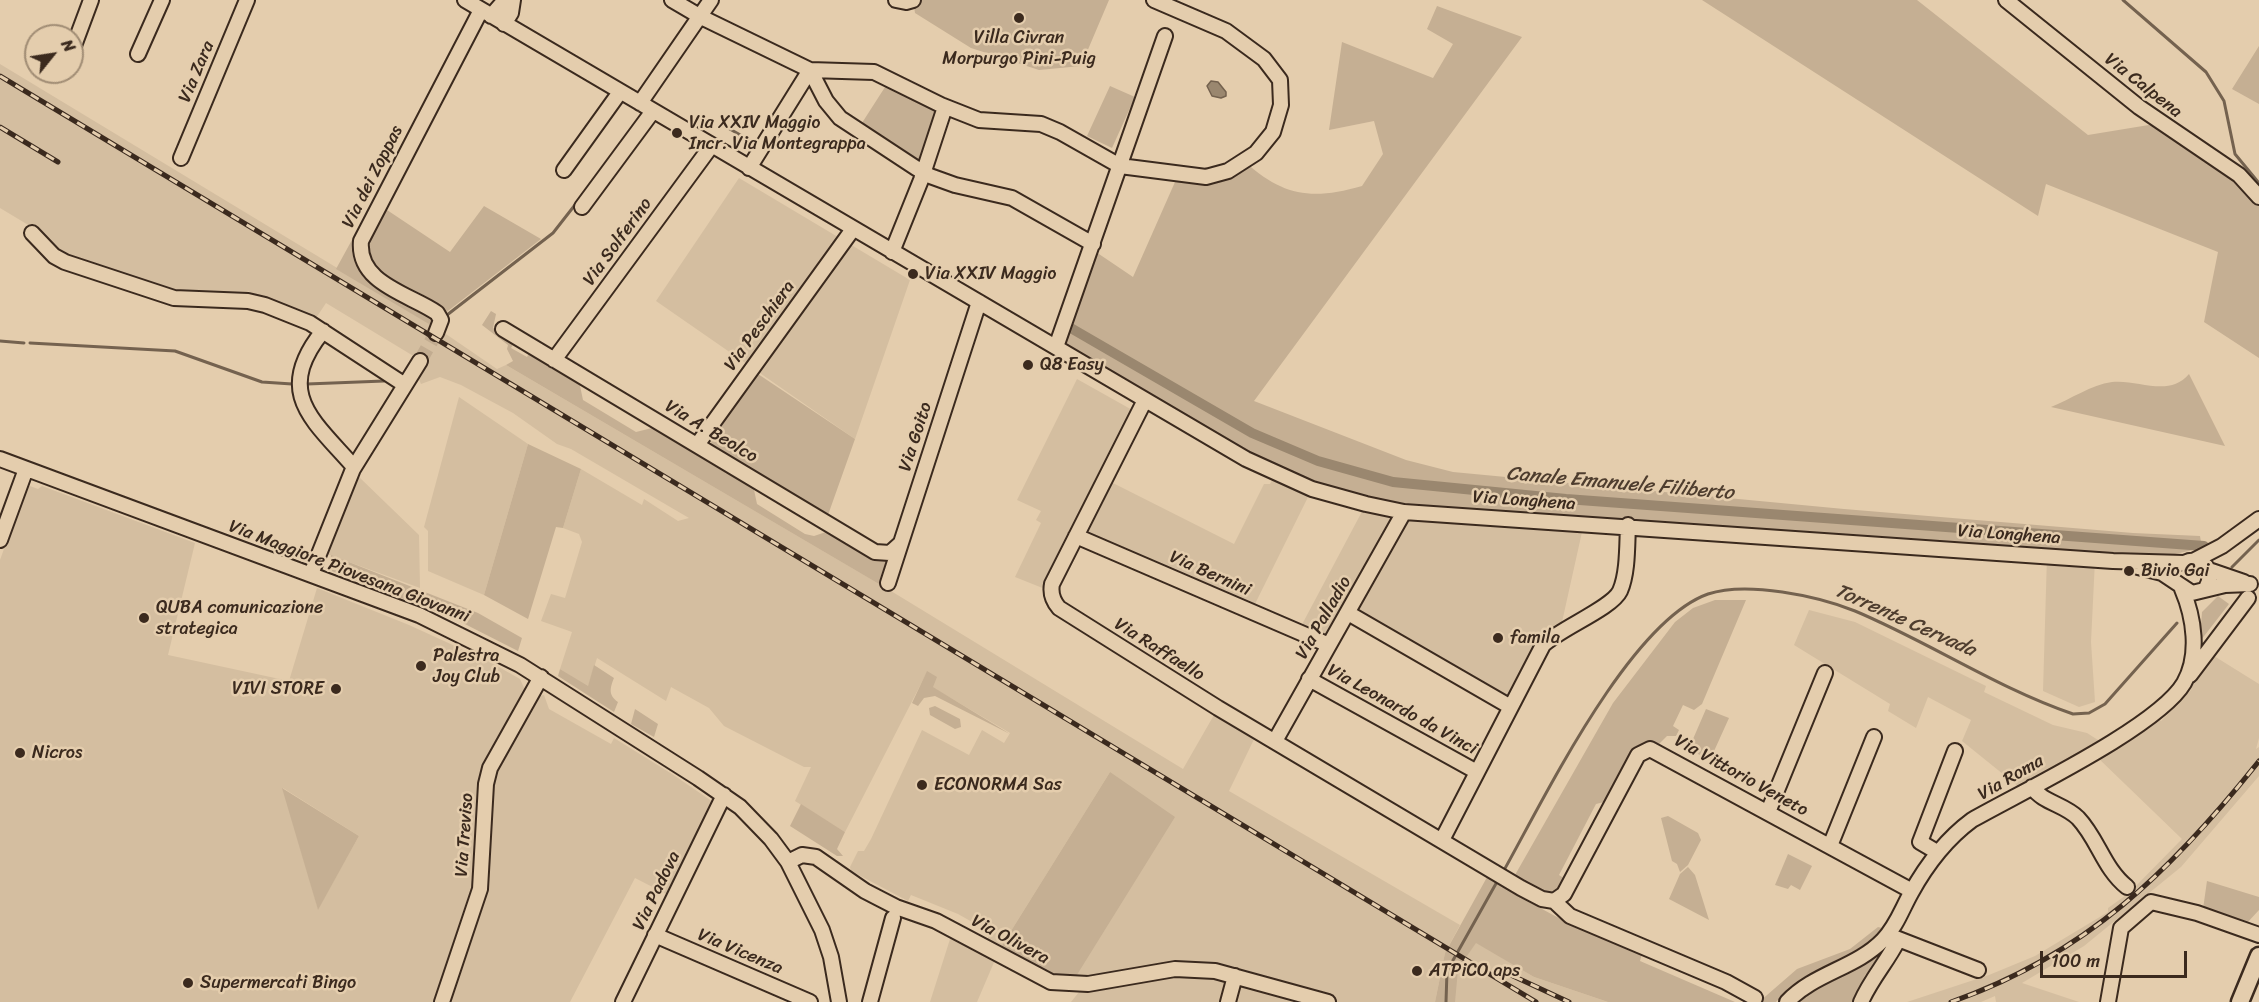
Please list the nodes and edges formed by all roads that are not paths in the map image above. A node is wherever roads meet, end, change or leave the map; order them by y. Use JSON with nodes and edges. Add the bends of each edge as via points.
{"nodes":[{"id":1,"x":92,"y":0,"type":"edge"},
{"id":2,"x":162,"y":0,"type":"edge"},
{"id":3,"x":247,"y":0,"type":"edge"},
{"id":4,"x":465,"y":0,"type":"edge"},
{"id":5,"x":505,"y":0,"type":"edge"},
{"id":6,"x":513,"y":0,"type":"edge"},
{"id":7,"x":672,"y":0,"type":"edge"},
{"id":8,"x":711,"y":0,"type":"edge"},
{"id":9,"x":896,"y":0,"type":"edge"},
{"id":10,"x":913,"y":0,"type":"edge"},
{"id":11,"x":1154,"y":0,"type":"edge"},
{"id":12,"x":2006,"y":0,"type":"edge"},
{"id":13,"x":486,"y":13,"type":"junction"},
{"id":14,"x":701,"y":17,"type":"junction"},
{"id":15,"x":83,"y":24,"type":"edge"},
{"id":16,"x":504,"y":24,"type":"junction"},
{"id":17,"x":1165,"y":36,"type":"dead end"},
{"id":18,"x":138,"y":54,"type":"dead end"},
{"id":19,"x":810,"y":70,"type":"junction"},
{"id":20,"x":620,"y":92,"type":"junction"},
{"id":21,"x":640,"y":103,"type":"junction"},
{"id":22,"x":945,"y":107,"type":"junction"},
{"id":23,"x":653,"y":111,"type":"junction"},
{"id":24,"x":712,"y":146,"type":"junction"},
{"id":25,"x":181,"y":158,"type":"dead end"},
{"id":26,"x":1119,"y":166,"type":"junction"},
{"id":27,"x":749,"y":168,"type":"junction"},
{"id":28,"x":564,"y":170,"type":"dead end"},
{"id":29,"x":923,"y":173,"type":"junction"},
{"id":30,"x":2259,"y":197,"type":"edge"},
{"id":31,"x":582,"y":207,"type":"dead end"},
{"id":32,"x":853,"y":229,"type":"junction"},
{"id":33,"x":32,"y":233,"type":"dead end"},
{"id":34,"x":1093,"y":244,"type":"junction"},
{"id":35,"x":892,"y":252,"type":"junction"},
{"id":36,"x":979,"y":302,"type":"junction"},
{"id":37,"x":503,"y":329,"type":"dead end"},
{"id":38,"x":323,"y":331,"type":"junction"},
{"id":39,"x":436,"y":333,"type":"tunnel mouth"},
{"id":40,"x":1056,"y":346,"type":"junction"},
{"id":41,"x":554,"y":360,"type":"junction"},
{"id":42,"x":420,"y":361,"type":"tunnel mouth"},
{"id":43,"x":405,"y":385,"type":"junction"},
{"id":44,"x":1145,"y":400,"type":"junction"},
{"id":45,"x":697,"y":445,"type":"junction"},
{"id":46,"x":0,"y":459,"type":"edge"},
{"id":47,"x":354,"y":467,"type":"junction"},
{"id":48,"x":26,"y":469,"type":"junction"},
{"id":49,"x":1404,"y":512,"type":"junction"},
{"id":50,"x":2259,"y":519,"type":"edge"},
{"id":51,"x":1628,"y":525,"type":"junction"},
{"id":52,"x":1076,"y":536,"type":"junction"},
{"id":53,"x":0,"y":540,"type":"edge"},
{"id":54,"x":900,"y":544,"type":"junction"},
{"id":55,"x":2113,"y":561,"type":"junction"},
{"id":56,"x":2199,"y":564,"type":"junction"},
{"id":57,"x":311,"y":574,"type":"junction"},
{"id":58,"x":888,"y":583,"type":"dead end"},
{"id":59,"x":2181,"y":587,"type":"junction"},
{"id":60,"x":2204,"y":589,"type":"junction"},
{"id":61,"x":2252,"y":590,"type":"edge"},
{"id":62,"x":1348,"y":613,"type":"junction"},
{"id":63,"x":2193,"y":625,"type":"junction"},
{"id":64,"x":1329,"y":645,"type":"junction"},
{"id":65,"x":1825,"y":673,"type":"dead end"},
{"id":66,"x":541,"y":677,"type":"junction"},
{"id":67,"x":1309,"y":679,"type":"junction"},
{"id":68,"x":2183,"y":684,"type":"junction"},
{"id":69,"x":1509,"y":706,"type":"junction"},
{"id":70,"x":1874,"y":737,"type":"dead end"},
{"id":71,"x":1275,"y":741,"type":"junction"},
{"id":72,"x":1955,"y":751,"type":"dead end"},
{"id":73,"x":1477,"y":772,"type":"junction"},
{"id":74,"x":2032,"y":787,"type":"junction"},
{"id":75,"x":724,"y":795,"type":"junction"},
{"id":76,"x":1768,"y":812,"type":"junction"},
{"id":77,"x":1442,"y":840,"type":"junction"},
{"id":78,"x":1830,"y":846,"type":"junction"},
{"id":79,"x":1937,"y":852,"type":"junction"},
{"id":80,"x":788,"y":862,"type":"junction"},
{"id":81,"x":2127,"y":887,"type":"dead end"},
{"id":82,"x":1912,"y":891,"type":"junction"},
{"id":83,"x":1554,"y":901,"type":"junction"},
{"id":84,"x":893,"y":918,"type":"dead end"},
{"id":85,"x":655,"y":935,"type":"junction"},
{"id":86,"x":2259,"y":935,"type":"edge"},
{"id":87,"x":1893,"y":937,"type":"junction"},
{"id":88,"x":2259,"y":956,"type":"edge"},
{"id":89,"x":1978,"y":970,"type":"dead end"},
{"id":90,"x":1235,"y":976,"type":"junction"},
{"id":91,"x":1755,"y":998,"type":"dead end"},
{"id":92,"x":441,"y":1002,"type":"edge"},
{"id":93,"x":623,"y":1002,"type":"edge"},
{"id":94,"x":810,"y":1002,"type":"edge"},
{"id":95,"x":838,"y":1002,"type":"edge"},
{"id":96,"x":870,"y":1002,"type":"edge"},
{"id":97,"x":1228,"y":1002,"type":"edge"},
{"id":98,"x":1328,"y":1002,"type":"edge"},
{"id":99,"x":1787,"y":1002,"type":"edge"},
{"id":100,"x":1861,"y":1002,"type":"edge"},
{"id":101,"x":2108,"y":1002,"type":"edge"},
{"id":102,"x":2240,"y":1002,"type":"edge"}],
"edges":[{"from":1,"to":15,"type":"street"},
{"from":2,"to":18,"type":"street"},
{"from":3,"to":25,"type":"street","name":"Via Zara"},
{"from":4,"to":13,"type":"street","name":"Via Longhena"},
{"from":5,"to":13,"type":"street","name":"Via dei Zoppas"},
{"from":6,"to":16,"type":"street"},
{"from":7,"to":14,"type":"street"},
{"from":8,"to":14,"type":"street"},
{"from":9,"to":10,"type":"street"},
{"from":11,"to":26,"type":"street","via":[[1226,31],[1274,69],[1280,80],[1278,120],[1267,141],[1245,162],[1228,171],[1206,177]]},
{"from":12,"to":30,"type":"street","name":"Via Calpena","via":[[2139,107],[2239,175]]},
{"from":13,"to":16,"type":"street","name":"Via Longhena"},
{"from":13,"to":39,"type":"street","name":"Via dei Zoppas","via":[[361,241],[362,259],[372,276],[437,313],[441,324]]},
{"from":14,"to":19,"type":"street"},
{"from":14,"to":21,"type":"street"},
{"from":16,"to":20,"type":"street","name":"Via Longhena"},
{"from":17,"to":26,"type":"street"},
{"from":19,"to":22,"type":"street","via":[[874,72]]},
{"from":19,"to":27,"type":"street"},
{"from":19,"to":29,"type":"street","via":[[840,118]]},
{"from":20,"to":21,"type":"street","name":"Via Longhena"},
{"from":20,"to":28,"type":"street"},
{"from":21,"to":23,"type":"street","name":"Via Longhena"},
{"from":22,"to":26,"type":"street","via":[[990,122],[1041,124]]},
{"from":22,"to":29,"type":"street"},
{"from":23,"to":24,"type":"street","name":"Via Longhena"},
{"from":23,"to":31,"type":"street"},
{"from":24,"to":27,"type":"street","name":"Via Longhena"},
{"from":24,"to":41,"type":"street","name":"Via Solferino"},
{"from":26,"to":34,"type":"street"},
{"from":27,"to":32,"type":"street","name":"Via Longhena"},
{"from":29,"to":34,"type":"street","via":[[1012,198]]},
{"from":29,"to":35,"type":"street"},
{"from":32,"to":35,"type":"street","name":"Via Longhena"},
{"from":32,"to":45,"type":"street","name":"Via Peschiera"},
{"from":33,"to":38,"type":"street","via":[[54,256],[75,265],[174,298],[265,305]]},
{"from":34,"to":40,"type":"street"},
{"from":35,"to":36,"type":"street","name":"Via Longhena"},
{"from":36,"to":40,"type":"street","name":"Via Longhena"},
{"from":36,"to":54,"type":"street","name":"Via Goito"},
{"from":37,"to":41,"type":"street","name":"Via A. Beolco"},
{"from":38,"to":43,"type":"street"},
{"from":38,"to":47,"type":"street","via":[[305,361],[299,396],[310,416]]},
{"from":40,"to":44,"type":"street","name":"Via Longhena"},
{"from":41,"to":45,"type":"street","name":"Via A. Beolco"},
{"from":42,"to":43,"type":"street"},
{"from":43,"to":47,"type":"street"},
{"from":44,"to":49,"type":"street","name":"Via Longhena","via":[[1275,475],[1332,495]]},
{"from":44,"to":52,"type":"street","name":"Via Raffaello"},
{"from":45,"to":54,"type":"street","name":"Via A. Beolco","via":[[875,552],[890,553]]},
{"from":46,"to":48,"type":"street","name":"Via Maggiore Piovesana Giovanni"},
{"from":47,"to":57,"type":"street"},
{"from":48,"to":53,"type":"street"},
{"from":48,"to":57,"type":"street","name":"Via Maggiore Piovesana Giovanni"},
{"from":49,"to":51,"type":"street","name":"Via Longhena"},
{"from":49,"to":62,"type":"street","name":"Via Palladio"},
{"from":50,"to":56,"type":"street"},
{"from":51,"to":55,"type":"street","name":"Via Longhena"},
{"from":51,"to":69,"type":"street","via":[[1619,594],[1543,645]]},
{"from":52,"to":64,"type":"street","name":"Via Bernini"},
{"from":52,"to":71,"type":"street","name":"Via Raffaello","via":[[1050,591],[1059,608]]},
{"from":54,"to":58,"type":"street","name":"Via Goito"},
{"from":55,"to":56,"type":"street","name":"Via Longhena"},
{"from":55,"to":59,"type":"street","name":"Via Longhena","via":[[2157,572]]},
{"from":56,"to":59,"type":"street","via":[[2178,570]]},
{"from":56,"to":60,"type":"street","via":[[2210,579]]},
{"from":56,"to":61,"type":"street","name":"Via Longhena"},
{"from":57,"to":66,"type":"street","name":"Via Maggiore Piovesana Giovanni","via":[[419,615]]},
{"from":59,"to":60,"type":"street","name":"Via Longhena","via":[[2192,593]]},
{"from":59,"to":63,"type":"street","name":"Via Roma"},
{"from":60,"to":61,"type":"street","name":"Via Longhena"},
{"from":60,"to":63,"type":"street","name":"Via Roma"},
{"from":61,"to":68,"type":"street","name":"Via Roma"},
{"from":62,"to":64,"type":"street","name":"Via Palladio"},
{"from":62,"to":69,"type":"street"},
{"from":63,"to":68,"type":"street","name":"Via Roma","via":[[2190,666]]},
{"from":64,"to":67,"type":"street","name":"Via Palladio"},
{"from":65,"to":76,"type":"street"},
{"from":66,"to":75,"type":"street","name":"Via Maggiore Piovesana Giovanni"},
{"from":66,"to":92,"type":"street","name":"Via Treviso","via":[[490,768],[480,889]]},
{"from":67,"to":71,"type":"street","name":"Via Palladio"},
{"from":67,"to":73,"type":"street","name":"Via Leonardo da Vinci"},
{"from":68,"to":74,"type":"street","name":"Via Roma","via":[[2153,714]]},
{"from":69,"to":73,"type":"street"},
{"from":70,"to":78,"type":"street"},
{"from":71,"to":77,"type":"street","name":"Via Raffaello"},
{"from":72,"to":79,"type":"street","via":[[1920,842]]},
{"from":73,"to":77,"type":"street"},
{"from":74,"to":79,"type":"street","name":"Via Roma","via":[[1972,820]]},
{"from":74,"to":81,"type":"street","via":[[2040,797],[2079,819],[2109,867]]},
{"from":75,"to":80,"type":"street","name":"Via Maggiore Piovesana Giovanni","via":[[759,826]]},
{"from":75,"to":85,"type":"street","name":"Via Padova"},
{"from":76,"to":78,"type":"street","name":"Via Vittorio Veneto"},
{"from":76,"to":83,"type":"street","name":"Via Vittorio Veneto","via":[[1657,751],[1646,749],[1638,754],[1564,894]]},
{"from":77,"to":83,"type":"street","name":"Via Raffaello","via":[[1542,899]]},
{"from":78,"to":82,"type":"street","name":"Via Vittorio Veneto"},
{"from":79,"to":82,"type":"street","name":"Via Roma"},
{"from":80,"to":90,"type":"street","name":"Via Olivera","via":[[802,855],[816,857],[865,891],[936,921],[1051,982],[1088,984],[1175,969]]},
{"from":80,"to":95,"type":"street","name":"Via Maggiore Piovesana Giovanni","via":[[813,909],[831,957]]},
{"from":82,"to":87,"type":"street","name":"Via Roma"},
{"from":83,"to":91,"type":"street","name":"Via Raffaello","via":[[1570,916]]},
{"from":84,"to":96,"type":"street"},
{"from":85,"to":93,"type":"street","name":"Via Padova"},
{"from":85,"to":94,"type":"street","name":"Via Vicenza"},
{"from":86,"to":101,"type":"street","via":[[2151,902],[2121,928]]},
{"from":87,"to":89,"type":"street"},
{"from":87,"to":99,"type":"street","name":"Via Roma","via":[[1809,984]]},
{"from":87,"to":100,"type":"street","name":"Via Roma","via":[[1888,959],[1871,980]]},
{"from":88,"to":102,"type":"main road"},
{"from":90,"to":97,"type":"street"},
{"from":90,"to":98,"type":"street","name":"Via Olivera"}]}
